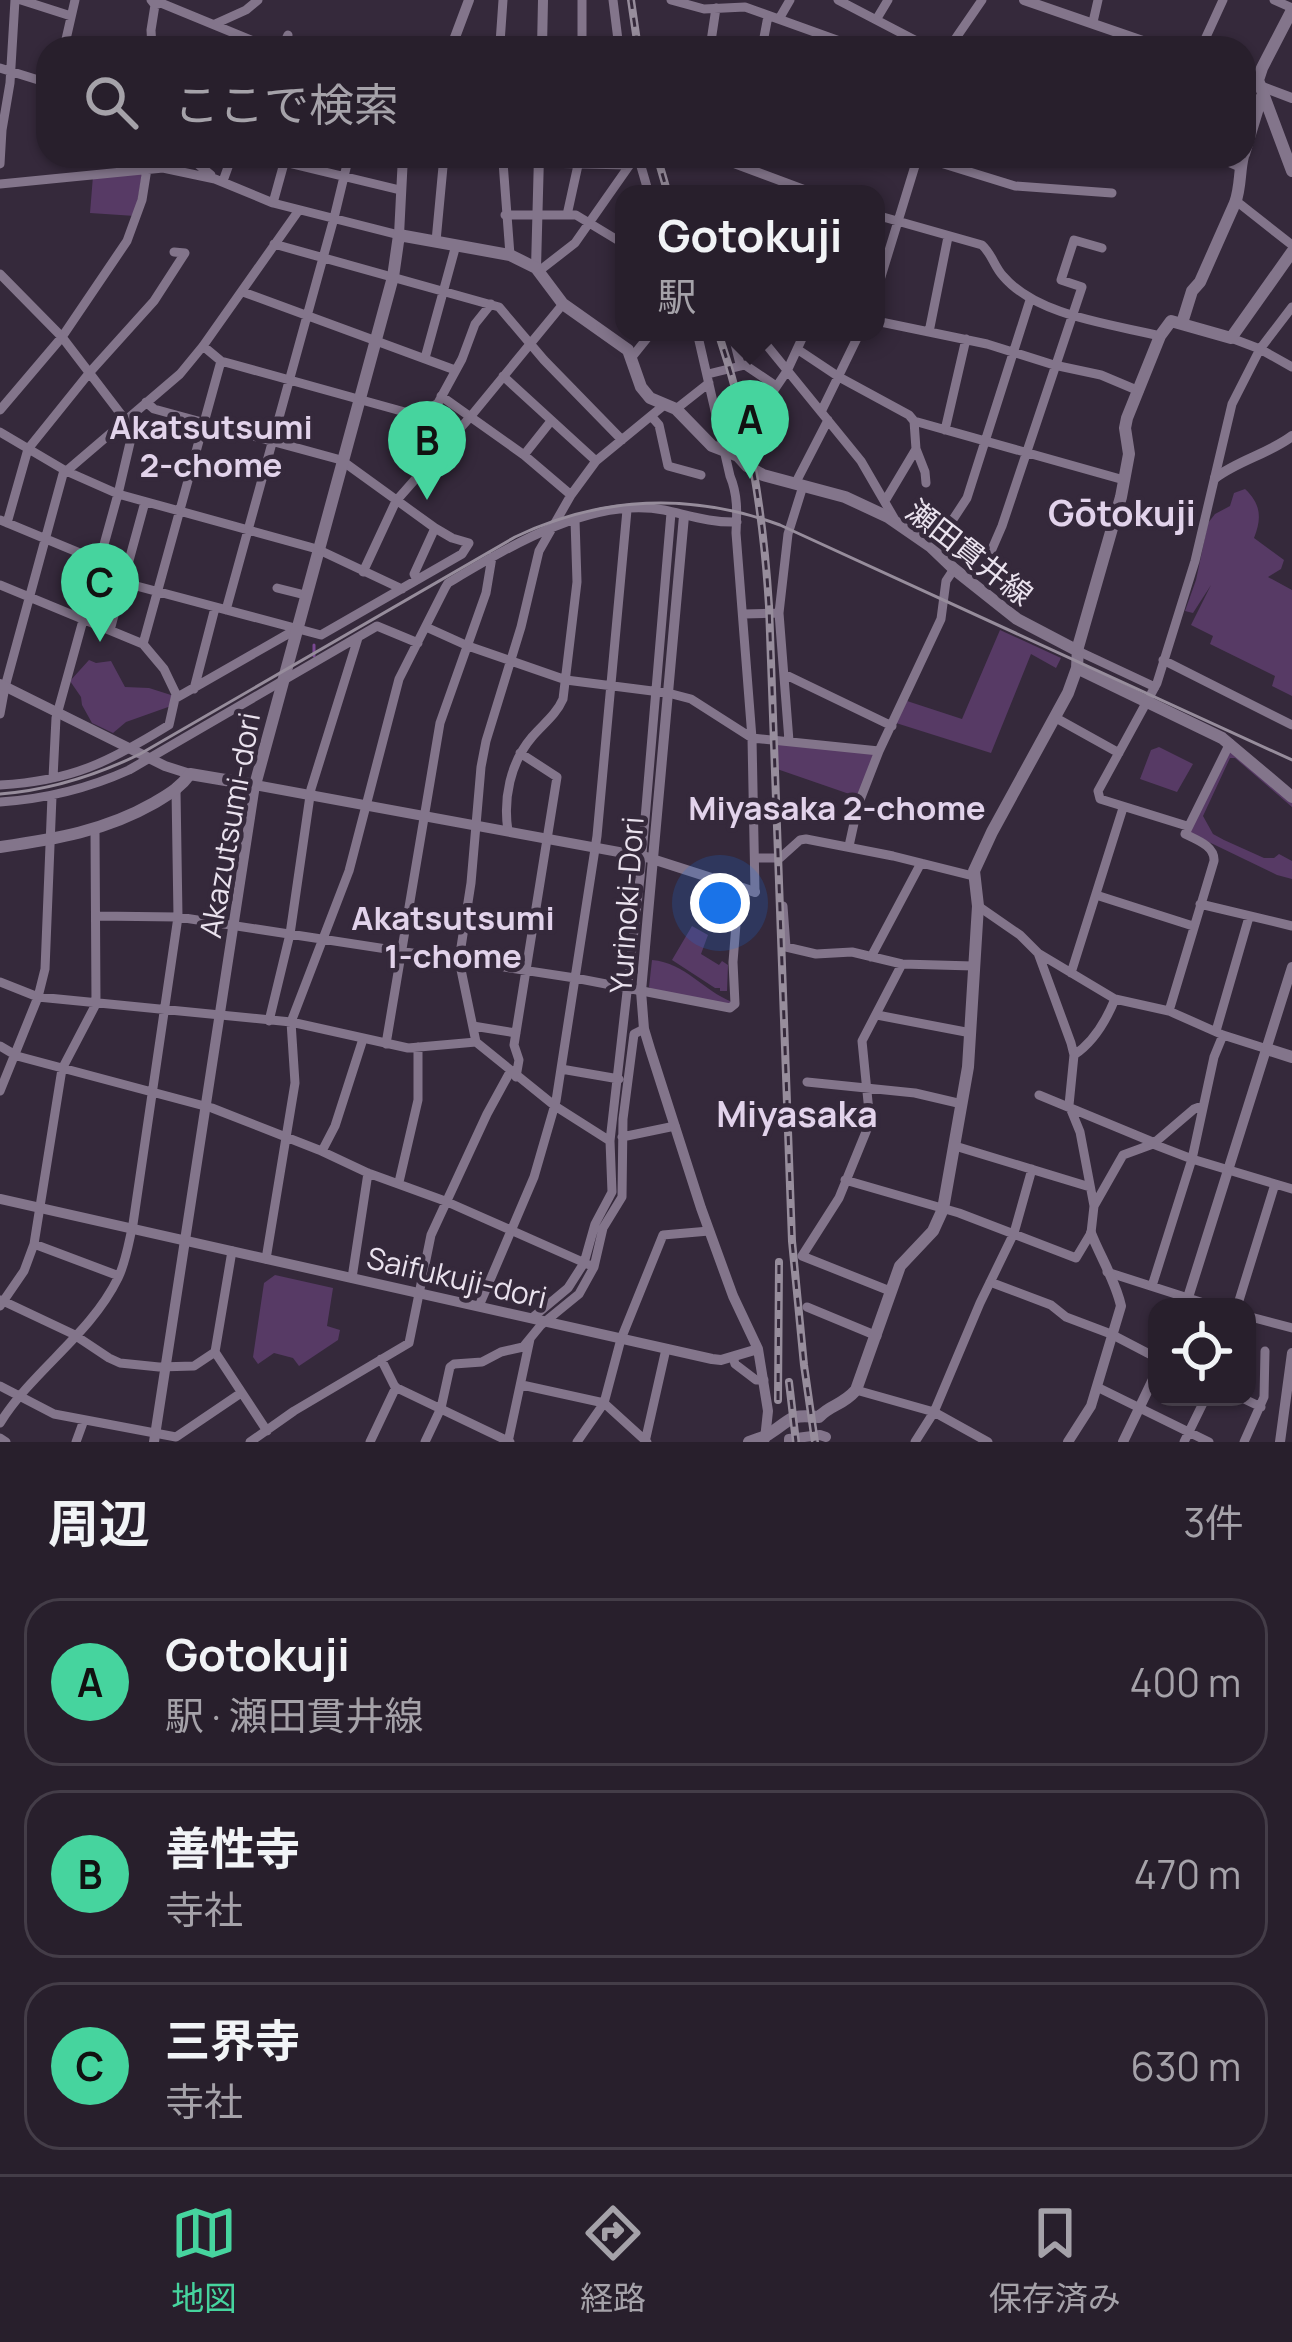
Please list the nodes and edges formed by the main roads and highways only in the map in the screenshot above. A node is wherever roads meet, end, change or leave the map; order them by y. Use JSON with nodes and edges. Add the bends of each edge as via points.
{"nodes":[{"id":1,"x":1292,"y":9,"type":"edge"},
{"id":2,"x":1260,"y":91,"type":"junction"},
{"id":3,"x":1256,"y":107,"type":"edge"},
{"id":4,"x":1242,"y":168,"type":"edge"},
{"id":5,"x":1292,"y":171,"type":"edge"},
{"id":6,"x":1292,"y":248,"type":"edge"},
{"id":7,"x":1182,"y":323,"type":"junction"},
{"id":8,"x":615,"y":341,"type":"edge"},
{"id":9,"x":615,"y":341,"type":"edge"},
{"id":10,"x":763,"y":476,"type":"joint"},
{"id":11,"x":1078,"y":651,"type":"junction"},
{"id":12,"x":1077,"y":668,"type":"junction"},
{"id":13,"x":1292,"y":797,"type":"edge"},
{"id":14,"x":0,"y":847,"type":"edge"},
{"id":15,"x":1267,"y":1048,"type":"road end"},
{"id":16,"x":1292,"y":1057,"type":"edge"},
{"id":17,"x":765,"y":1440,"type":"edge"},
{"id":18,"x":749,"y":1442,"type":"edge"}],
"edges":[{"from":1,"to":2,"type":"main road","via":[[1262,68]]},
{"from":2,"to":3,"type":"main road"},
{"from":2,"to":5,"type":"main road"},
{"from":4,"to":7,"type":"main road","via":[[1240,197]]},
{"from":6,"to":7,"type":"main road","via":[[1231,338]]},
{"from":7,"to":11,"type":"main road","via":[[1171,321],[1160,336],[1125,428],[1124,480]]},
{"from":8,"to":10,"type":"main road","name":"Akazutsumi-dori","via":[[628,350],[650,398]]},
{"from":9,"to":14,"type":"main road","name":"Akazutsumi-dori","via":[[562,304],[538,269],[510,254],[399,235],[255,785],[190,773],[176,790],[95,830]]},
{"from":10,"to":11,"type":"main road","name":"瀬田貫井線","via":[[852,499],[897,523],[1017,619]]},
{"from":11,"to":12,"type":"main road"},
{"from":12,"to":13,"type":"main road","via":[[1230,743]]},
{"from":12,"to":17,"type":"main road","via":[[973,876],[970,1033],[943,1209],[900,1266],[856,1390],[819,1417],[784,1420]]},
{"from":15,"to":16,"type":"main road"},
{"from":17,"to":18,"type":"main road"}]}
